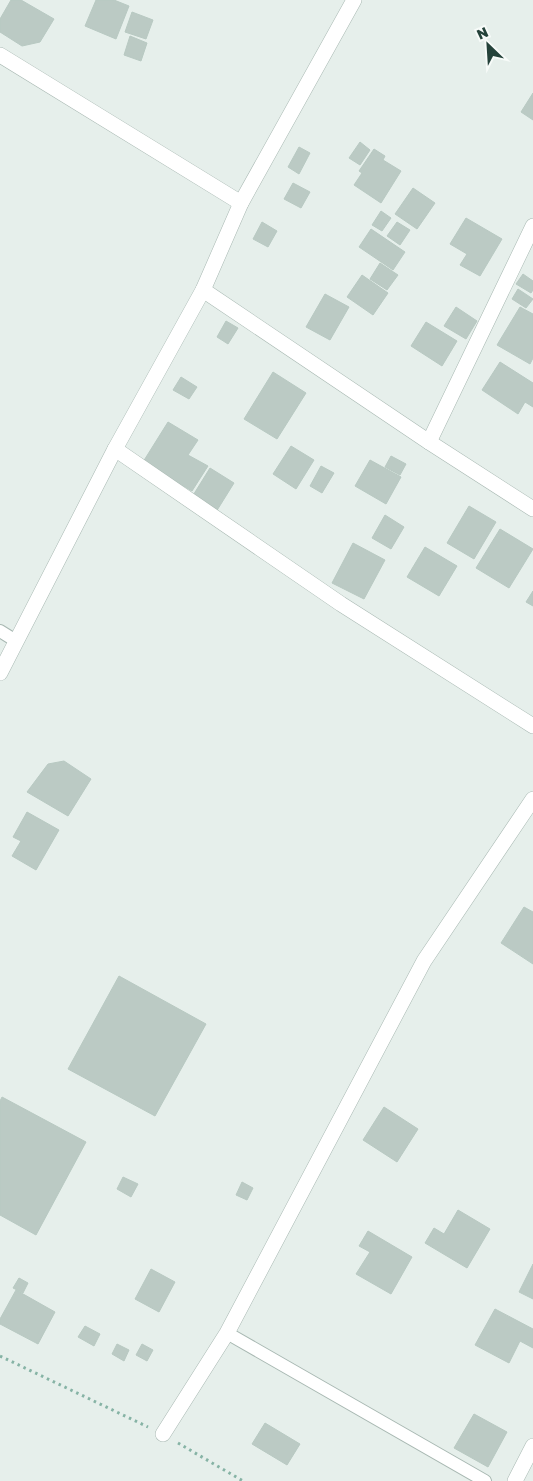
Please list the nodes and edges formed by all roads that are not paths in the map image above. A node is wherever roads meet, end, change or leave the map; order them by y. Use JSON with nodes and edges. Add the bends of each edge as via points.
{"nodes":[{"id":1,"x":354,"y":0,"type":"edge"},
{"id":2,"x":0,"y":55,"type":"edge"},
{"id":3,"x":241,"y":203,"type":"junction"},
{"id":4,"x":533,"y":226,"type":"edge"},
{"id":5,"x":203,"y":290,"type":"junction"},
{"id":6,"x":429,"y":442,"type":"junction"},
{"id":7,"x":115,"y":449,"type":"junction"},
{"id":8,"x":533,"y":509,"type":"edge"},
{"id":9,"x":0,"y":631,"type":"edge"},
{"id":10,"x":16,"y":641,"type":"junction"},
{"id":11,"x":0,"y":673,"type":"edge"},
{"id":12,"x":533,"y":726,"type":"edge"},
{"id":13,"x":533,"y":799,"type":"edge"},
{"id":14,"x":227,"y":1333,"type":"junction"},
{"id":15,"x":163,"y":1434,"type":"road end"},
{"id":16,"x":533,"y":1446,"type":"edge"},
{"id":17,"x":485,"y":1481,"type":"edge"},
{"id":18,"x":514,"y":1481,"type":"edge"}],
"edges":[{"from":1,"to":3,"type":"street"},
{"from":2,"to":3,"type":"street"},
{"from":3,"to":5,"type":"street"},
{"from":4,"to":6,"type":"street"},
{"from":5,"to":6,"type":"street"},
{"from":5,"to":7,"type":"street"},
{"from":6,"to":8,"type":"street"},
{"from":7,"to":10,"type":"street"},
{"from":7,"to":12,"type":"street","via":[[341,604]]},
{"from":9,"to":10,"type":"lane"},
{"from":10,"to":11,"type":"street"},
{"from":13,"to":14,"type":"street","via":[[424,961]]},
{"from":14,"to":15,"type":"street"},
{"from":14,"to":17,"type":"lane"},
{"from":16,"to":18,"type":"street"}]}
